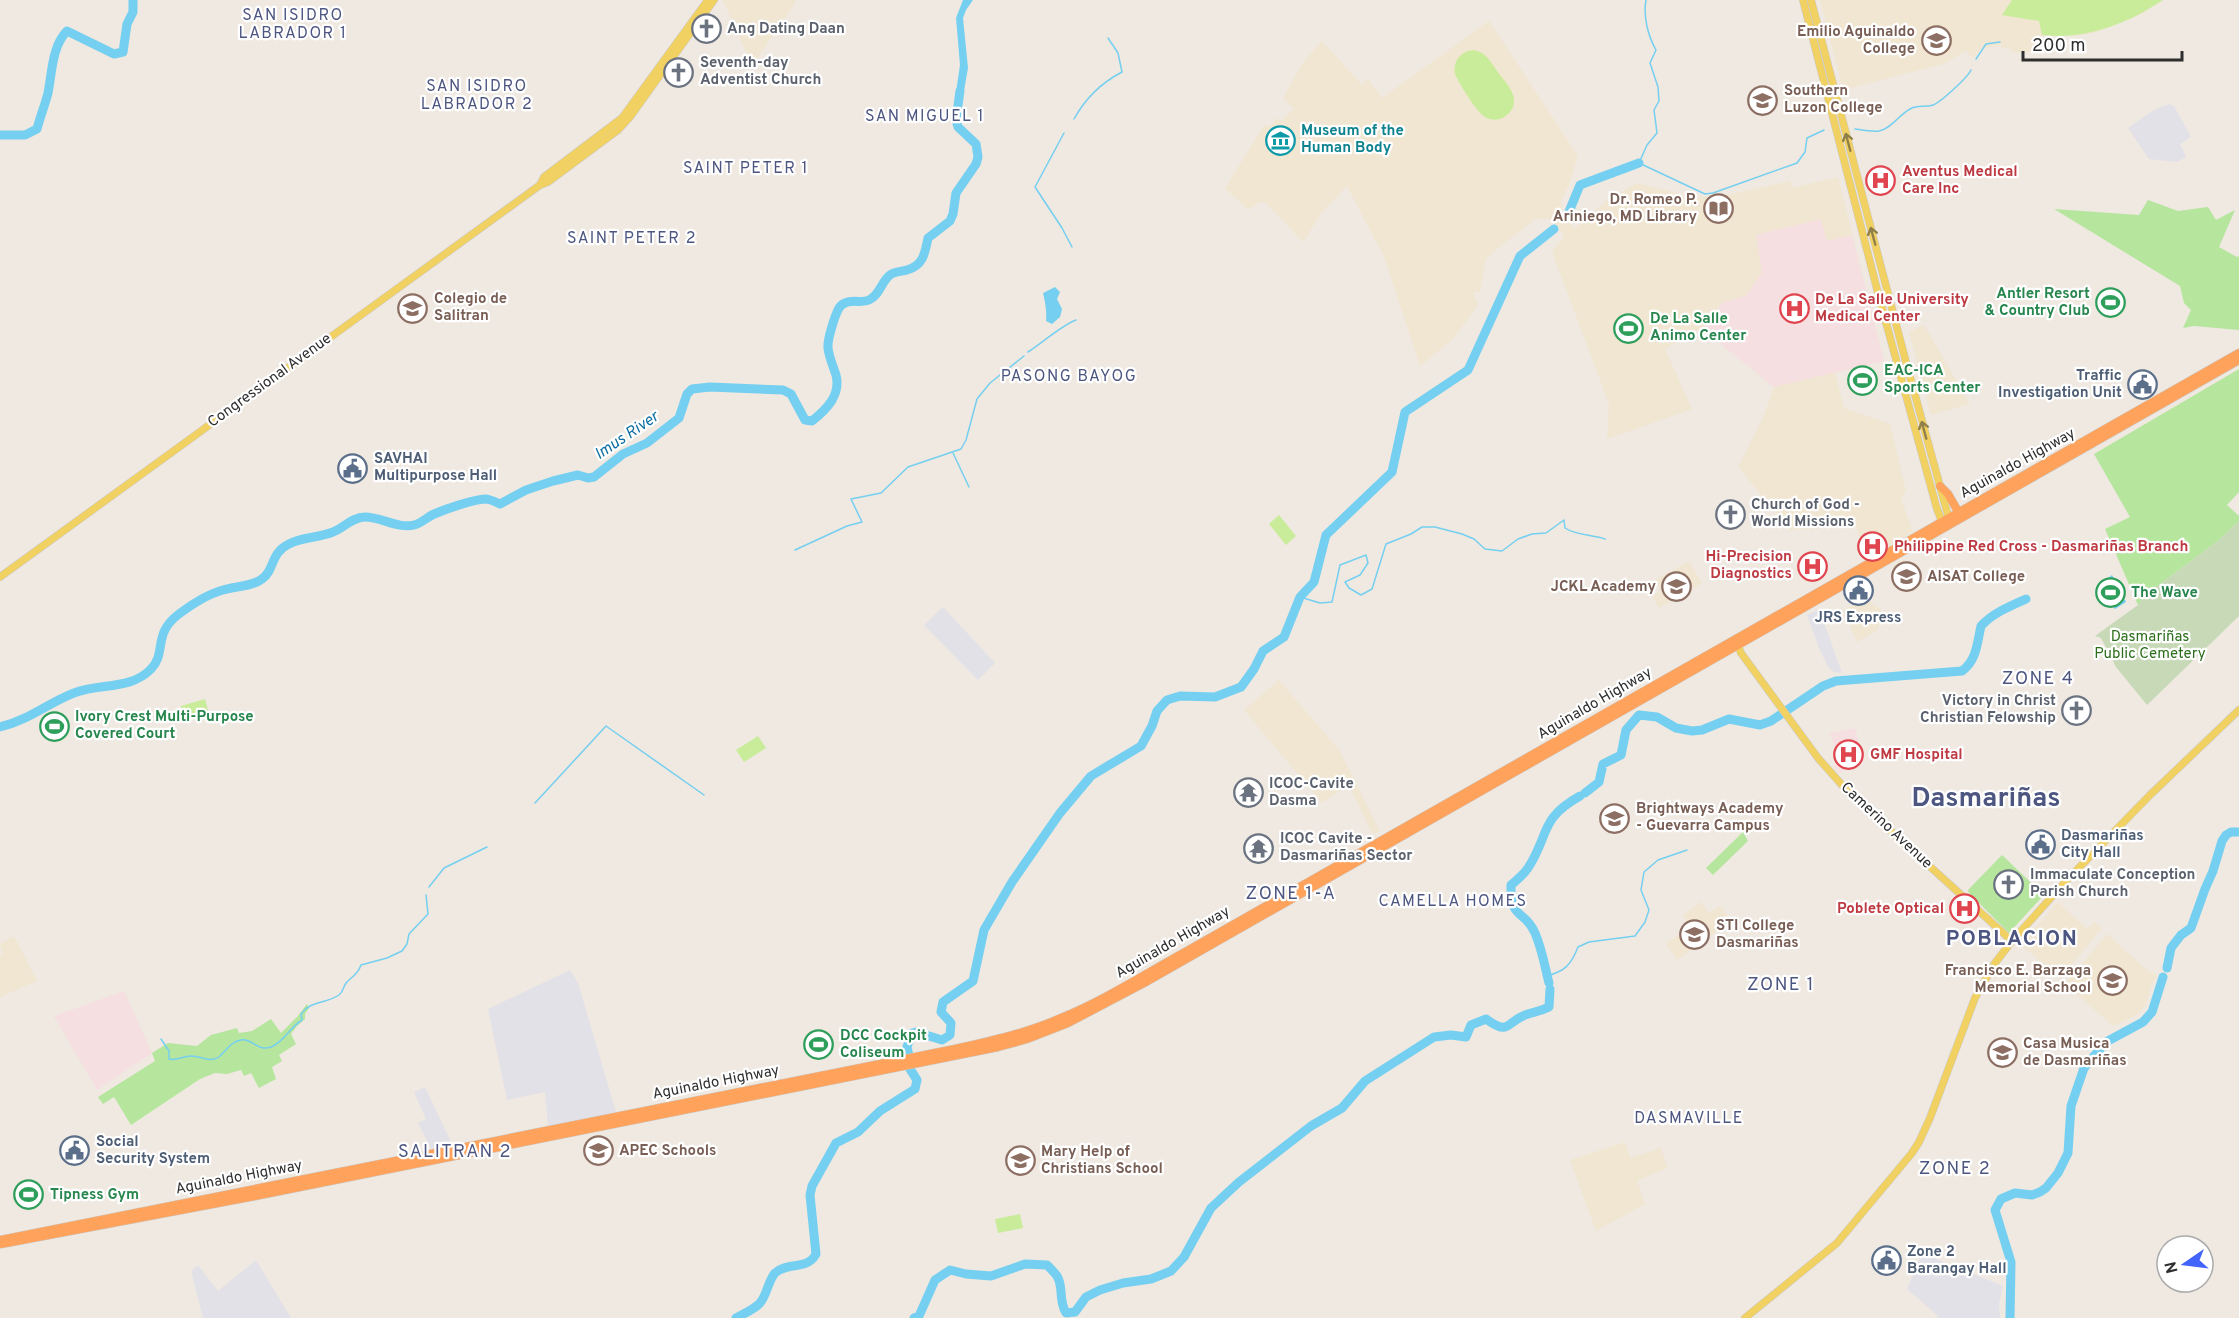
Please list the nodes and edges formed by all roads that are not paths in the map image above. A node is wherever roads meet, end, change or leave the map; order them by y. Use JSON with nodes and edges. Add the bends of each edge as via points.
{"nodes":[{"id":1,"x":708,"y":0,"type":"edge"},
{"id":2,"x":714,"y":0,"type":"edge"},
{"id":3,"x":1803,"y":0,"type":"edge"},
{"id":4,"x":1811,"y":0,"type":"edge"},
{"id":5,"x":540,"y":185,"type":"junction"},
{"id":6,"x":2239,"y":353,"type":"edge"},
{"id":7,"x":2239,"y":360,"type":"edge"},
{"id":8,"x":1940,"y":486,"type":"junction"},
{"id":9,"x":1959,"y":513,"type":"junction"},
{"id":10,"x":1946,"y":522,"type":"junction"},
{"id":11,"x":0,"y":577,"type":"edge"},
{"id":12,"x":1737,"y":642,"type":"junction"},
{"id":13,"x":2239,"y":710,"type":"edge"},
{"id":14,"x":2012,"y":941,"type":"junction"},
{"id":15,"x":901,"y":1064,"type":"junction"},
{"id":16,"x":0,"y":1237,"type":"edge"},
{"id":17,"x":0,"y":1245,"type":"edge"},
{"id":18,"x":1745,"y":1318,"type":"edge"}],
"edges":[{"from":1,"to":5,"type":"main road","name":"Congressional Avenue","via":[[622,118],[544,177]]},
{"from":2,"to":5,"type":"main road","name":"Congressional Avenue","via":[[625,124]]},
{"from":3,"to":10,"type":"main road","via":[[1894,352]]},
{"from":8,"to":4,"type":"main road","one_way":true},
{"from":5,"to":11,"type":"main road","name":"Congressional Avenue"},
{"from":6,"to":9,"type":"highway","name":"Aguinaldo Highway"},
{"from":7,"to":10,"type":"highway","name":"Aguinaldo Highway"},
{"from":8,"to":9,"type":"highway"},
{"from":8,"to":10,"type":"main road"},
{"from":9,"to":10,"type":"highway","name":"Aguinaldo Highway"},
{"from":10,"to":12,"type":"highway","name":"Aguinaldo Highway"},
{"from":12,"to":14,"type":"main road","name":"Camerino Avenue","via":[[1818,758],[1850,794]]},
{"from":12,"to":15,"type":"highway","name":"Aguinaldo Highway","via":[[1110,1002],[1027,1039]]},
{"from":13,"to":14,"type":"main road","via":[[2145,800]]},
{"from":14,"to":18,"type":"main road","via":[[1980,987],[1912,1153],[1837,1243]]},
{"from":15,"to":16,"type":"highway","name":"Aguinaldo Highway"},
{"from":15,"to":17,"type":"highway","name":"Aguinaldo Highway"}]}
